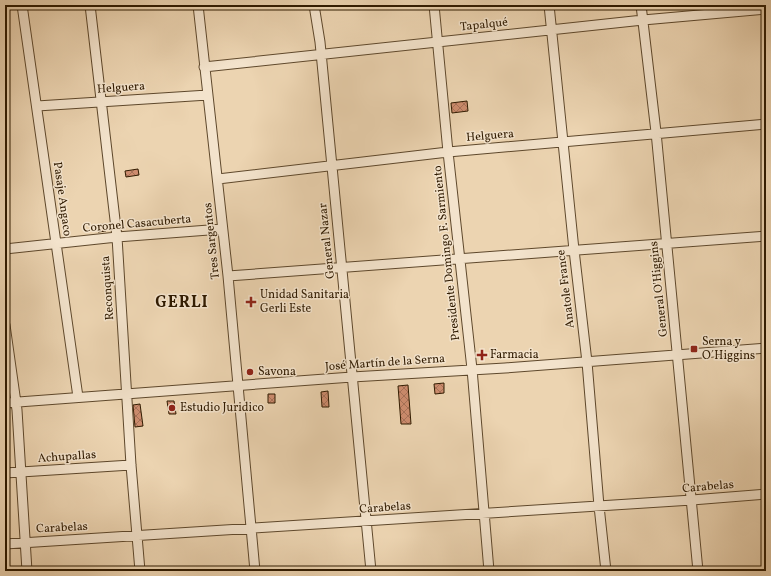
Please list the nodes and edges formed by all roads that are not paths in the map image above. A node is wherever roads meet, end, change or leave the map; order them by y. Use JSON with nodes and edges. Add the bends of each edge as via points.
{"nodes":[{"id":1,"x":22,"y":5,"type":"edge"},
{"id":2,"x":90,"y":5,"type":"edge"},
{"id":3,"x":198,"y":5,"type":"edge"},
{"id":4,"x":314,"y":5,"type":"edge"},
{"id":5,"x":434,"y":5,"type":"edge"},
{"id":6,"x":549,"y":5,"type":"edge"},
{"id":7,"x":641,"y":5,"type":"edge"},
{"id":8,"x":766,"y":9,"type":"edge"},
{"id":9,"x":643,"y":20,"type":"junction"},
{"id":10,"x":552,"y":30,"type":"junction"},
{"id":11,"x":438,"y":42,"type":"junction"},
{"id":12,"x":321,"y":53,"type":"junction"},
{"id":13,"x":204,"y":67,"type":"junction"},
{"id":14,"x":208,"y":94,"type":"junction"},
{"id":15,"x":101,"y":101,"type":"junction"},
{"id":16,"x":37,"y":106,"type":"junction"},
{"id":17,"x":766,"y":124,"type":"edge"},
{"id":18,"x":656,"y":132,"type":"junction"},
{"id":19,"x":563,"y":141,"type":"junction"},
{"id":20,"x":448,"y":152,"type":"junction"},
{"id":21,"x":332,"y":165,"type":"junction"},
{"id":22,"x":218,"y":179,"type":"junction"},
{"id":23,"x":222,"y":229,"type":"junction"},
{"id":24,"x":766,"y":236,"type":"edge"},
{"id":25,"x":117,"y":238,"type":"junction"},
{"id":26,"x":56,"y":243,"type":"junction"},
{"id":27,"x":667,"y":243,"type":"junction"},
{"id":28,"x":5,"y":249,"type":"edge"},
{"id":29,"x":574,"y":250,"type":"junction"},
{"id":30,"x":459,"y":260,"type":"junction"},
{"id":31,"x":342,"y":268,"type":"junction"},
{"id":32,"x":228,"y":276,"type":"junction"},
{"id":33,"x":5,"y":325,"type":"edge"},
{"id":34,"x":766,"y":348,"type":"edge"},
{"id":35,"x":678,"y":354,"type":"junction"},
{"id":36,"x":587,"y":362,"type":"junction"},
{"id":37,"x":472,"y":369,"type":"junction"},
{"id":38,"x":352,"y":377,"type":"junction"},
{"id":39,"x":238,"y":386,"type":"junction"},
{"id":40,"x":127,"y":394,"type":"junction"},
{"id":41,"x":78,"y":397,"type":"junction"},
{"id":42,"x":16,"y":402,"type":"junction"},
{"id":43,"x":5,"y":403,"type":"edge"},
{"id":44,"x":131,"y":465,"type":"junction"},
{"id":45,"x":21,"y":472,"type":"junction"},
{"id":46,"x":5,"y":473,"type":"edge"},
{"id":47,"x":766,"y":494,"type":"edge"},
{"id":48,"x":692,"y":500,"type":"junction"},
{"id":49,"x":599,"y":506,"type":"junction"},
{"id":50,"x":484,"y":513,"type":"junction"},
{"id":51,"x":367,"y":522,"type":"junction"},
{"id":52,"x":252,"y":529,"type":"junction"},
{"id":53,"x":137,"y":536,"type":"junction"},
{"id":54,"x":25,"y":542,"type":"junction"},
{"id":55,"x":5,"y":544,"type":"edge"},
{"id":56,"x":27,"y":571,"type":"edge"},
{"id":57,"x":140,"y":571,"type":"edge"},
{"id":58,"x":255,"y":571,"type":"edge"},
{"id":59,"x":370,"y":571,"type":"edge"},
{"id":60,"x":489,"y":571,"type":"edge"},
{"id":61,"x":606,"y":571,"type":"edge"},
{"id":62,"x":698,"y":571,"type":"edge"}],
"edges":[{"from":1,"to":16,"type":"street","name":"Pasaje Angaco"},
{"from":2,"to":15,"type":"street","name":"Reconquista"},
{"from":3,"to":13,"type":"street","name":"Tres Sargentos"},
{"from":4,"to":12,"type":"street","name":"General Nazar"},
{"from":5,"to":11,"type":"street","name":"Presidente Domingo F. Sarmiento"},
{"from":6,"to":10,"type":"street","name":"Anatole France"},
{"from":7,"to":9,"type":"street","name":"General O'Higgins"},
{"from":8,"to":9,"type":"street","name":"Tapalqué"},
{"from":9,"to":10,"type":"street","name":"Tapalqué"},
{"from":9,"to":18,"type":"street","name":"General O'Higgins"},
{"from":10,"to":11,"type":"street","name":"Tapalqué"},
{"from":10,"to":19,"type":"street","name":"Anatole France"},
{"from":11,"to":12,"type":"street","name":"Tapalqué"},
{"from":11,"to":20,"type":"street","name":"Presidente Domingo F. Sarmiento"},
{"from":12,"to":13,"type":"street","name":"Tapalqué"},
{"from":12,"to":21,"type":"street","name":"General Nazar"},
{"from":13,"to":14,"type":"street","name":"Tres Sargentos"},
{"from":14,"to":15,"type":"street","name":"Helguera"},
{"from":14,"to":22,"type":"street","name":"Tres Sargentos"},
{"from":15,"to":16,"type":"street","name":"Helguera"},
{"from":15,"to":25,"type":"street","name":"Reconquista"},
{"from":16,"to":26,"type":"street","name":"Pasaje Angaco"},
{"from":17,"to":18,"type":"street","name":"Helguera"},
{"from":18,"to":19,"type":"street","name":"Helguera"},
{"from":18,"to":27,"type":"street","name":"General O'Higgins"},
{"from":19,"to":20,"type":"street","name":"Helguera"},
{"from":19,"to":29,"type":"street","name":"Anatole France"},
{"from":20,"to":21,"type":"street","name":"Helguera"},
{"from":20,"to":30,"type":"street","name":"Presidente Domingo F. Sarmiento"},
{"from":21,"to":22,"type":"street","name":"Helguera"},
{"from":21,"to":31,"type":"street","name":"General Nazar"},
{"from":22,"to":23,"type":"street","name":"Tres Sargentos"},
{"from":23,"to":25,"type":"street","name":"Coronel Casacuberta"},
{"from":23,"to":32,"type":"street","name":"Tres Sargentos"},
{"from":24,"to":27,"type":"street"},
{"from":25,"to":26,"type":"street","name":"Coronel Casacuberta"},
{"from":25,"to":40,"type":"street","name":"Reconquista"},
{"from":26,"to":28,"type":"street","name":"Coronel Casacuberta"},
{"from":26,"to":41,"type":"street","name":"Pasaje Angaco"},
{"from":27,"to":29,"type":"street"},
{"from":27,"to":35,"type":"street","name":"General O'Higgins"},
{"from":29,"to":30,"type":"street"},
{"from":29,"to":36,"type":"street","name":"Anatole France"},
{"from":30,"to":31,"type":"street"},
{"from":30,"to":37,"type":"street","name":"Presidente Domingo F. Sarmiento"},
{"from":31,"to":32,"type":"street"},
{"from":31,"to":38,"type":"street","name":"General Nazar"},
{"from":32,"to":39,"type":"street","name":"Tres Sargentos"},
{"from":33,"to":42,"type":"street"},
{"from":34,"to":35,"type":"street","name":"José Martín de la Serna"},
{"from":35,"to":36,"type":"street","name":"José Martín de la Serna"},
{"from":35,"to":48,"type":"street","name":"General O'Higgins"},
{"from":36,"to":37,"type":"street","name":"José Martín de la Serna"},
{"from":36,"to":49,"type":"street","name":"Anatole France"},
{"from":37,"to":38,"type":"street","name":"José Martín de la Serna"},
{"from":37,"to":50,"type":"street","name":"Presidente Domingo F. Sarmiento"},
{"from":38,"to":39,"type":"street","name":"José Martín de la Serna"},
{"from":38,"to":51,"type":"street","name":"General Nazar"},
{"from":39,"to":40,"type":"street","name":"José Martín de la Serna"},
{"from":39,"to":52,"type":"street","name":"Tres Sargentos"},
{"from":40,"to":41,"type":"street","name":"José Martín de la Serna"},
{"from":40,"to":44,"type":"street","name":"Reconquista"},
{"from":41,"to":42,"type":"street","name":"José Martín de la Serna"},
{"from":42,"to":43,"type":"street","name":"José Martín de la Serna"},
{"from":42,"to":45,"type":"street"},
{"from":44,"to":45,"type":"street","name":"Achupallas"},
{"from":44,"to":53,"type":"street","name":"Reconquista"},
{"from":45,"to":46,"type":"street","name":"Achupallas"},
{"from":45,"to":54,"type":"street"},
{"from":47,"to":48,"type":"street","name":"Carabelas"},
{"from":48,"to":49,"type":"street","name":"Carabelas"},
{"from":48,"to":62,"type":"street","name":"General O'Higgins"},
{"from":49,"to":50,"type":"street","name":"Carabelas"},
{"from":49,"to":61,"type":"street","name":"Anatole France"},
{"from":50,"to":51,"type":"street","name":"Carabelas"},
{"from":50,"to":60,"type":"street","name":"Presidente Domingo F. Sarmiento"},
{"from":51,"to":52,"type":"street","name":"Carabelas"},
{"from":51,"to":59,"type":"street","name":"General Nazar"},
{"from":52,"to":53,"type":"street","name":"Carabelas"},
{"from":52,"to":58,"type":"street","name":"Tres Sargentos"},
{"from":53,"to":54,"type":"street","name":"Carabelas"},
{"from":53,"to":57,"type":"street","name":"Reconquista"},
{"from":54,"to":55,"type":"street","name":"Carabelas"},
{"from":54,"to":56,"type":"street"}]}
